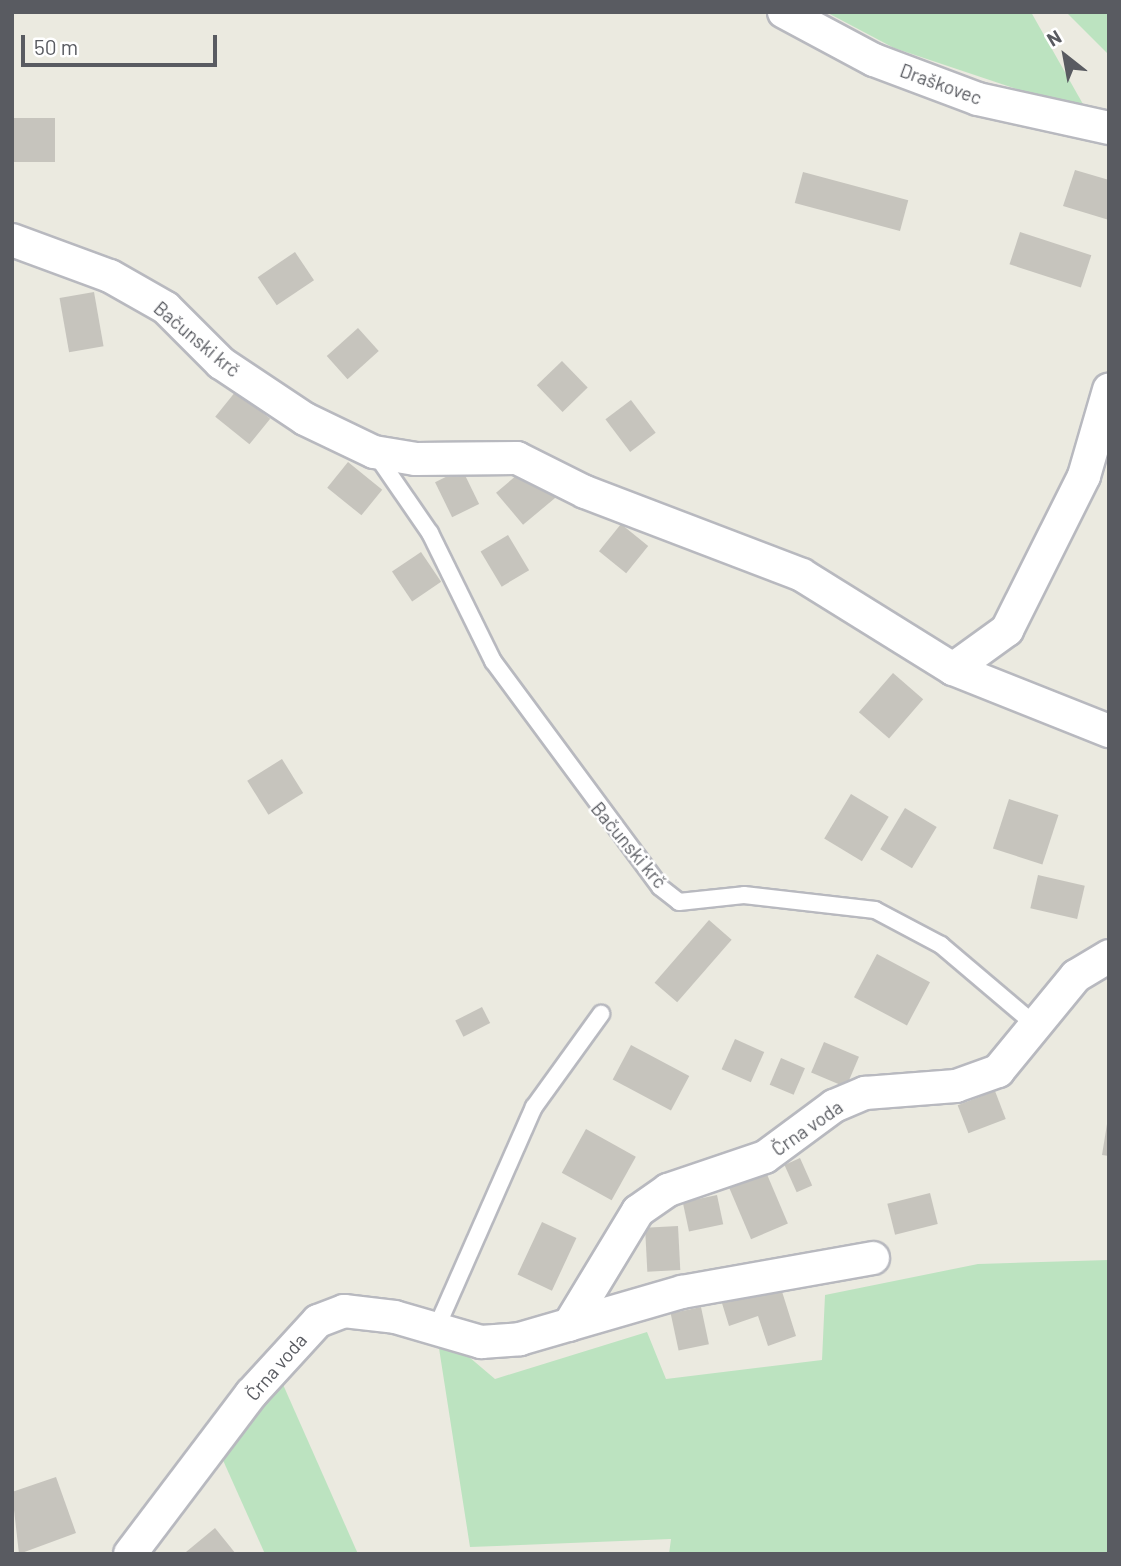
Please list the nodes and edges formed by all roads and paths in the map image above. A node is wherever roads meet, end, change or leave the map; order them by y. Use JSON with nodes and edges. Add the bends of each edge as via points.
{"nodes":[{"id":1,"x":783,"y":12,"type":"edge"},
{"id":2,"x":1109,"y":128,"type":"edge"},
{"id":3,"x":12,"y":240,"type":"edge"},
{"id":4,"x":1109,"y":390,"type":"edge"},
{"id":5,"x":374,"y":452,"type":"junction"},
{"id":6,"x":953,"y":669,"type":"junction"},
{"id":7,"x":1109,"y":731,"type":"edge"},
{"id":8,"x":1109,"y":956,"type":"edge"},
{"id":9,"x":601,"y":1014,"type":"dead end"},
{"id":10,"x":1034,"y":1024,"type":"junction"},
{"id":11,"x":873,"y":1258,"type":"dead end"},
{"id":12,"x":569,"y":1325,"type":"junction"},
{"id":13,"x":436,"y":1329,"type":"junction"},
{"id":14,"x":130,"y":1554,"type":"edge"}],
"edges":[{"from":1,"to":2,"type":"street","name":"Draškovec","via":[[874,60],[978,99]]},
{"from":3,"to":5,"type":"street","name":"Bačunski krč","via":[[110,276],[166,308],[222,363],[305,419]]},
{"from":4,"to":6,"type":"street","via":[[1084,476],[1007,630]]},
{"from":5,"to":6,"type":"street","name":"Bačunski krč","via":[[416,459],[517,458],[597,497],[803,575],[846,597]]},
{"from":5,"to":10,"type":"lane","name":"Bačunski krč","via":[[430,533],[493,661],[660,887],[679,902],[744,895],[875,911],[940,946]]},
{"from":6,"to":7,"type":"street","name":"Bačunski krč"},
{"from":8,"to":10,"type":"street","name":"Črna voda","via":[[1076,976]]},
{"from":9,"to":13,"type":"lane","via":[[534,1107]]},
{"from":10,"to":12,"type":"street","name":"Črna voda","via":[[998,1071],[956,1086],[865,1093],[834,1106],[765,1157],[668,1190],[638,1211]]},
{"from":11,"to":12,"type":"street","name":"Črna voda","via":[[682,1292]]},
{"from":12,"to":13,"type":"street","name":"Črna voda","via":[[481,1342]]},
{"from":13,"to":14,"type":"street","name":"Črna voda","via":[[344,1311],[318,1321],[251,1394]]}]}
